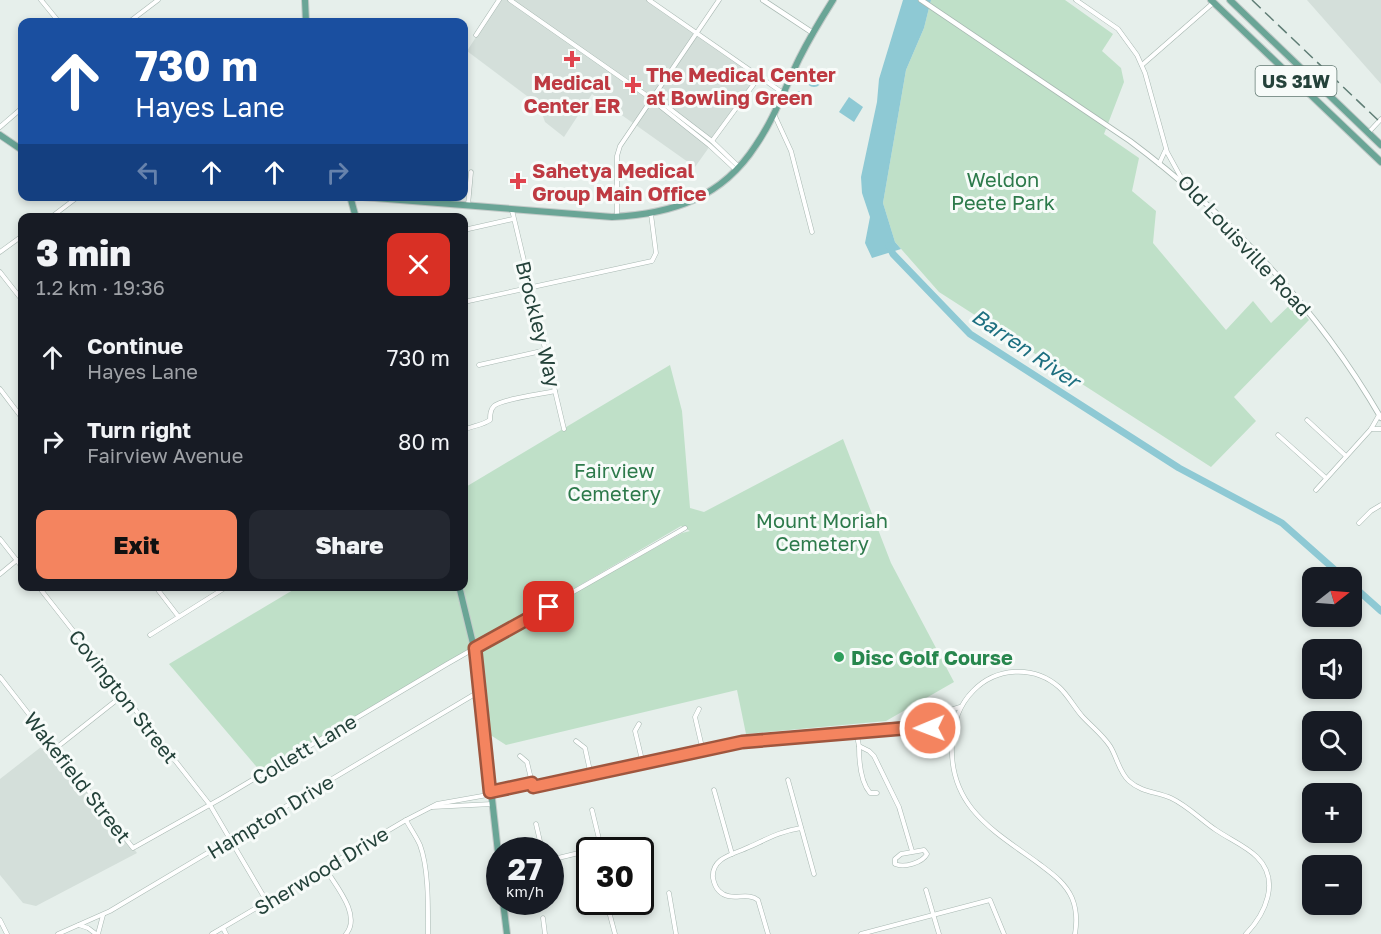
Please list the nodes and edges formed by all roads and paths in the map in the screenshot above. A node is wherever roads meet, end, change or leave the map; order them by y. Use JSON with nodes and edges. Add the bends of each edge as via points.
{"nodes":[{"id":1,"x":41,"y":0,"type":"edge"},
{"id":2,"x":158,"y":0,"type":"edge"},
{"id":3,"x":305,"y":0,"type":"edge"},
{"id":4,"x":499,"y":0,"type":"edge"},
{"id":5,"x":510,"y":0,"type":"edge"},
{"id":6,"x":649,"y":0,"type":"edge"},
{"id":7,"x":719,"y":0,"type":"edge"},
{"id":8,"x":763,"y":0,"type":"edge"},
{"id":9,"x":833,"y":0,"type":"edge"},
{"id":10,"x":921,"y":0,"type":"edge"},
{"id":11,"x":1076,"y":0,"type":"edge"},
{"id":12,"x":1230,"y":0,"type":"edge"},
{"id":13,"x":1214,"y":1,"type":"edge"},
{"id":14,"x":56,"y":18,"type":"edge"},
{"id":15,"x":134,"y":18,"type":"edge"},
{"id":16,"x":306,"y":18,"type":"edge"},
{"id":17,"x":813,"y":33,"type":"junction"},
{"id":18,"x":696,"y":34,"type":"junction"},
{"id":19,"x":476,"y":35,"type":"dead end"},
{"id":20,"x":1142,"y":66,"type":"junction"},
{"id":21,"x":759,"y":77,"type":"junction"},
{"id":22,"x":783,"y":93,"type":"junction"},
{"id":23,"x":651,"y":99,"type":"junction"},
{"id":24,"x":18,"y":111,"type":"edge"},
{"id":25,"x":774,"y":113,"type":"junction"},
{"id":26,"x":1381,"y":119,"type":"edge"},
{"id":27,"x":0,"y":127,"type":"edge"},
{"id":28,"x":1368,"y":133,"type":"junction"},
{"id":29,"x":0,"y":135,"type":"edge"},
{"id":30,"x":1360,"y":142,"type":"junction"},
{"id":31,"x":711,"y":143,"type":"junction"},
{"id":32,"x":1381,"y":145,"type":"edge"},
{"id":33,"x":1165,"y":146,"type":"junction"},
{"id":34,"x":18,"y":147,"type":"edge"},
{"id":35,"x":1381,"y":162,"type":"edge"},
{"id":36,"x":1160,"y":164,"type":"junction"},
{"id":37,"x":738,"y":169,"type":"junction"},
{"id":38,"x":471,"y":172,"type":"dead end"},
{"id":39,"x":1186,"y":187,"type":"junction"},
{"id":40,"x":73,"y":201,"type":"edge"},
{"id":41,"x":409,"y":201,"type":"edge"},
{"id":42,"x":468,"y":206,"type":"junction"},
{"id":43,"x":512,"y":210,"type":"junction"},
{"id":44,"x":57,"y":213,"type":"edge"},
{"id":45,"x":651,"y":214,"type":"junction"},
{"id":46,"x":616,"y":217,"type":"junction"},
{"id":47,"x":513,"y":219,"type":"junction"},
{"id":48,"x":468,"y":229,"type":"edge"},
{"id":49,"x":812,"y":232,"type":"dead end"},
{"id":50,"x":18,"y":239,"type":"edge"},
{"id":51,"x":0,"y":252,"type":"edge"},
{"id":52,"x":0,"y":272,"type":"edge"},
{"id":53,"x":530,"y":288,"type":"junction"},
{"id":54,"x":18,"y":295,"type":"edge"},
{"id":55,"x":468,"y":301,"type":"edge"},
{"id":56,"x":546,"y":351,"type":"junction"},
{"id":57,"x":479,"y":365,"type":"dead end"},
{"id":58,"x":0,"y":389,"type":"edge"},
{"id":59,"x":555,"y":391,"type":"junction"},
{"id":60,"x":18,"y":413,"type":"edge"},
{"id":61,"x":1380,"y":416,"type":"edge"},
{"id":62,"x":1307,"y":420,"type":"dead end"},
{"id":63,"x":468,"y":428,"type":"edge"},
{"id":64,"x":564,"y":429,"type":"dead end"},
{"id":65,"x":1371,"y":429,"type":"junction"},
{"id":66,"x":1381,"y":429,"type":"edge"},
{"id":67,"x":1278,"y":435,"type":"dead end"},
{"id":68,"x":1346,"y":456,"type":"junction"},
{"id":69,"x":1326,"y":478,"type":"junction"},
{"id":70,"x":1316,"y":490,"type":"dead end"},
{"id":71,"x":1381,"y":505,"type":"edge"},
{"id":72,"x":1359,"y":523,"type":"dead end"},
{"id":73,"x":685,"y":528,"type":"dead end"},
{"id":74,"x":0,"y":539,"type":"edge"},
{"id":75,"x":17,"y":560,"type":"joint"},
{"id":76,"x":0,"y":574,"type":"edge"},
{"id":77,"x":42,"y":591,"type":"edge"},
{"id":78,"x":160,"y":591,"type":"edge"},
{"id":79,"x":219,"y":591,"type":"edge"},
{"id":80,"x":460,"y":591,"type":"edge"},
{"id":81,"x":178,"y":615,"type":"junction"},
{"id":82,"x":150,"y":635,"type":"dead end"},
{"id":83,"x":475,"y":648,"type":"junction"},
{"id":84,"x":0,"y":677,"type":"edge"},
{"id":85,"x":480,"y":692,"type":"junction"},
{"id":86,"x":123,"y":695,"type":"junction"},
{"id":87,"x":961,"y":707,"type":"junction"},
{"id":88,"x":699,"y":709,"type":"dead end"},
{"id":89,"x":639,"y":724,"type":"dead end"},
{"id":90,"x":856,"y":730,"type":"junction"},
{"id":91,"x":953,"y":734,"type":"junction"},
{"id":92,"x":576,"y":741,"type":"dead end"},
{"id":93,"x":859,"y":746,"type":"junction"},
{"id":94,"x":56,"y":748,"type":"junction"},
{"id":95,"x":703,"y":749,"type":"junction"},
{"id":96,"x":520,"y":756,"type":"dead end"},
{"id":97,"x":642,"y":762,"type":"junction"},
{"id":98,"x":590,"y":773,"type":"junction"},
{"id":99,"x":788,"y":780,"type":"dead end"},
{"id":100,"x":532,"y":785,"type":"junction"},
{"id":101,"x":714,"y":790,"type":"dead end"},
{"id":102,"x":877,"y":793,"type":"dead end"},
{"id":103,"x":491,"y":794,"type":"junction"},
{"id":104,"x":492,"y":804,"type":"junction"},
{"id":105,"x":210,"y":805,"type":"junction"},
{"id":106,"x":431,"y":807,"type":"junction"},
{"id":107,"x":592,"y":810,"type":"dead end"},
{"id":108,"x":406,"y":820,"type":"junction"},
{"id":109,"x":536,"y":824,"type":"dead end"},
{"id":110,"x":801,"y":828,"type":"junction"},
{"id":111,"x":496,"y":837,"type":"edge"},
{"id":112,"x":539,"y":837,"type":"edge"},
{"id":113,"x":230,"y":839,"type":"junction"},
{"id":114,"x":133,"y":848,"type":"joint"},
{"id":115,"x":912,"y":851,"type":"junction"},
{"id":116,"x":732,"y":854,"type":"junction"},
{"id":117,"x":564,"y":857,"type":"edge"},
{"id":118,"x":325,"y":868,"type":"junction"},
{"id":119,"x":814,"y":874,"type":"dead end"},
{"id":120,"x":926,"y":890,"type":"dead end"},
{"id":121,"x":669,"y":893,"type":"dead end"},
{"id":122,"x":267,"y":902,"type":"junction"},
{"id":123,"x":933,"y":914,"type":"junction"},
{"id":124,"x":103,"y":915,"type":"junction"},
{"id":125,"x":505,"y":915,"type":"edge"},
{"id":126,"x":610,"y":915,"type":"edge"},
{"id":127,"x":543,"y":918,"type":"dead end"},
{"id":128,"x":0,"y":920,"type":"edge"},
{"id":129,"x":79,"y":924,"type":"junction"},
{"id":130,"x":223,"y":928,"type":"junction"},
{"id":131,"x":881,"y":931,"type":"edge"},
{"id":132,"x":7,"y":934,"type":"edge"},
{"id":133,"x":58,"y":934,"type":"edge"},
{"id":134,"x":97,"y":934,"type":"edge"},
{"id":135,"x":212,"y":934,"type":"edge"},
{"id":136,"x":226,"y":934,"type":"edge"},
{"id":137,"x":346,"y":934,"type":"edge"},
{"id":138,"x":428,"y":934,"type":"edge"},
{"id":139,"x":507,"y":934,"type":"edge"},
{"id":140,"x":545,"y":934,"type":"edge"},
{"id":141,"x":615,"y":934,"type":"edge"},
{"id":142,"x":676,"y":934,"type":"edge"},
{"id":143,"x":768,"y":934,"type":"edge"},
{"id":144,"x":861,"y":934,"type":"edge"},
{"id":145,"x":939,"y":934,"type":"edge"},
{"id":146,"x":1004,"y":934,"type":"edge"},
{"id":147,"x":1075,"y":934,"type":"edge"},
{"id":148,"x":1246,"y":934,"type":"edge"}],
"edges":[{"from":1,"to":14,"type":"street"},
{"from":2,"to":15,"type":"street"},
{"from":3,"to":16,"type":"main road"},
{"from":4,"to":19,"type":"street"},
{"from":5,"to":23,"type":"street"},
{"from":6,"to":18,"type":"street"},
{"from":7,"to":18,"type":"street"},
{"from":8,"to":17,"type":"street"},
{"from":9,"to":17,"type":"main road"},
{"from":10,"to":36,"type":"street"},
{"from":11,"to":20,"type":"street","name":"Old Louisville Road","via":[[1118,29]]},
{"from":12,"to":28,"type":"main road","number":"US 31W"},
{"from":13,"to":20,"type":"street"},
{"from":13,"to":30,"type":"main road","number":"US 31W"},
{"from":17,"to":22,"type":"main road"},
{"from":18,"to":21,"type":"street"},
{"from":18,"to":23,"type":"street"},
{"from":20,"to":33,"type":"street","name":"Old Louisville Road"},
{"from":21,"to":22,"type":"street"},
{"from":21,"to":31,"type":"street"},
{"from":22,"to":25,"type":"main road"},
{"from":23,"to":31,"type":"street","via":[[661,102]]},
{"from":23,"to":46,"type":"street","via":[[617,153]]},
{"from":24,"to":27,"type":"street"},
{"from":25,"to":37,"type":"main road","via":[[757,145]]},
{"from":25,"to":49,"type":"street","via":[[790,148]]},
{"from":26,"to":28,"type":"street"},
{"from":28,"to":30,"type":"main road"},
{"from":28,"to":32,"type":"main road","number":"US 31W"},
{"from":29,"to":34,"type":"main road"},
{"from":30,"to":35,"type":"main road","number":"US 31W"},
{"from":31,"to":37,"type":"street"},
{"from":33,"to":36,"type":"street"},
{"from":33,"to":39,"type":"street","name":"Old Louisville Road"},
{"from":36,"to":39,"type":"street"},
{"from":37,"to":45,"type":"main road","via":[[695,199]]},
{"from":38,"to":42,"type":"street"},
{"from":39,"to":61,"type":"street","name":"Old Louisville Road","via":[[1249,245],[1290,290],[1336,349]]},
{"from":40,"to":44,"type":"street"},
{"from":41,"to":42,"type":"main road"},
{"from":42,"to":43,"type":"main road"},
{"from":43,"to":46,"type":"main road"},
{"from":43,"to":47,"type":"street","name":"Brockley Way"},
{"from":45,"to":46,"type":"main road"},
{"from":45,"to":53,"type":"street","via":[[656,253],[652,261]]},
{"from":47,"to":48,"type":"street"},
{"from":47,"to":53,"type":"street","name":"Brockley Way"},
{"from":50,"to":51,"type":"street"},
{"from":52,"to":54,"type":"street"},
{"from":53,"to":55,"type":"street"},
{"from":53,"to":56,"type":"street","name":"Brockley Way"},
{"from":56,"to":57,"type":"street"},
{"from":56,"to":59,"type":"street","name":"Brockley Way"},
{"from":58,"to":60,"type":"street"},
{"from":59,"to":63,"type":"street","via":[[506,400],[494,406],[490,420]]},
{"from":59,"to":64,"type":"street","name":"Brockley Way"},
{"from":61,"to":65,"type":"street"},
{"from":62,"to":68,"type":"street"},
{"from":65,"to":66,"type":"street"},
{"from":65,"to":68,"type":"street"},
{"from":67,"to":69,"type":"street"},
{"from":68,"to":69,"type":"street"},
{"from":69,"to":70,"type":"street"},
{"from":71,"to":72,"type":"street"},
{"from":73,"to":83,"type":"street","name":"Collett Lane"},
{"from":74,"to":75,"type":"street"},
{"from":75,"to":76,"type":"street"},
{"from":77,"to":86,"type":"street","name":"Covington Street"},
{"from":78,"to":81,"type":"street"},
{"from":79,"to":81,"type":"street"},
{"from":80,"to":83,"type":"main road"},
{"from":81,"to":82,"type":"street"},
{"from":83,"to":85,"type":"main road"},
{"from":83,"to":105,"type":"street","name":"Collett Lane"},
{"from":84,"to":94,"type":"street","name":"Wakefield Street"},
{"from":85,"to":103,"type":"main road"},
{"from":85,"to":113,"type":"street","name":"Hampton Drive"},
{"from":86,"to":94,"type":"street"},
{"from":86,"to":105,"type":"street","name":"Covington Street"},
{"from":87,"to":90,"type":"street","via":[[913,722]]},
{"from":87,"to":91,"type":"street"},
{"from":87,"to":148,"type":"street","via":[[978,685],[1005,673],[1034,674],[1058,686],[1106,740],[1130,782],[1181,803],[1261,862],[1269,879],[1268,898],[1263,912]]},
{"from":88,"to":95,"type":"street","via":[[695,717]]},
{"from":89,"to":97,"type":"street","via":[[635,731]]},
{"from":90,"to":91,"type":"street","via":[[917,727]]},
{"from":90,"to":93,"type":"street"},
{"from":90,"to":95,"type":"street","name":"Sherwood Drive","via":[[746,738]]},
{"from":91,"to":147,"type":"street","via":[[954,772],[965,800],[991,830],[1065,885],[1074,903]]},
{"from":92,"to":98,"type":"street","via":[[585,748]]},
{"from":93,"to":102,"type":"street","via":[[866,787],[870,793]]},
{"from":93,"to":115,"type":"street","via":[[874,756],[899,807]]},
{"from":94,"to":114,"type":"street","name":"Wakefield Street"},
{"from":95,"to":97,"type":"street","name":"Sherwood Drive"},
{"from":96,"to":100,"type":"street","via":[[526,762]]},
{"from":97,"to":98,"type":"street","name":"Sherwood Drive"},
{"from":98,"to":100,"type":"street","name":"Sherwood Drive"},
{"from":99,"to":110,"type":"street"},
{"from":100,"to":103,"type":"street","name":"Sherwood Drive"},
{"from":101,"to":116,"type":"street"},
{"from":103,"to":104,"type":"main road"},
{"from":103,"to":106,"type":"street","name":"Sherwood Drive"},
{"from":104,"to":106,"type":"street","name":"Sherwood Drive"},
{"from":104,"to":111,"type":"main road"},
{"from":105,"to":113,"type":"street","name":"Covington Street"},
{"from":105,"to":114,"type":"street","name":"Collett Lane"},
{"from":106,"to":108,"type":"street","name":"Sherwood Drive"},
{"from":107,"to":117,"type":"street","via":[[599,839],[595,849]]},
{"from":108,"to":118,"type":"street","name":"Sherwood Drive"},
{"from":108,"to":138,"type":"street","via":[[423,857]]},
{"from":109,"to":112,"type":"street"},
{"from":110,"to":116,"type":"street","via":[[784,830]]},
{"from":110,"to":119,"type":"street"},
{"from":113,"to":122,"type":"street","name":"Covington Street"},
{"from":113,"to":124,"type":"street","name":"Hampton Drive"},
{"from":115,"to":115,"type":"street","via":[[924,850],[927,856],[904,865],[895,864],[897,856]]},
{"from":116,"to":143,"type":"street","via":[[715,867],[715,886],[728,897],[757,899]]},
{"from":118,"to":122,"type":"street","name":"Sherwood Drive"},
{"from":118,"to":137,"type":"street","via":[[350,911],[351,923]]},
{"from":120,"to":123,"type":"street"},
{"from":121,"to":142,"type":"street"},
{"from":122,"to":130,"type":"street","name":"Sherwood Drive"},
{"from":123,"to":131,"type":"street"},
{"from":123,"to":145,"type":"street"},
{"from":123,"to":146,"type":"street","via":[[990,900]]},
{"from":124,"to":129,"type":"street","name":"Hampton Drive"},
{"from":124,"to":134,"type":"street"},
{"from":125,"to":139,"type":"main road"},
{"from":126,"to":141,"type":"street"},
{"from":127,"to":140,"type":"street"},
{"from":128,"to":132,"type":"street"},
{"from":129,"to":133,"type":"street","name":"Hampton Drive"},
{"from":129,"to":134,"type":"street"},
{"from":130,"to":135,"type":"street","name":"Sherwood Drive"},
{"from":130,"to":136,"type":"street"},
{"from":131,"to":144,"type":"street"}]}
